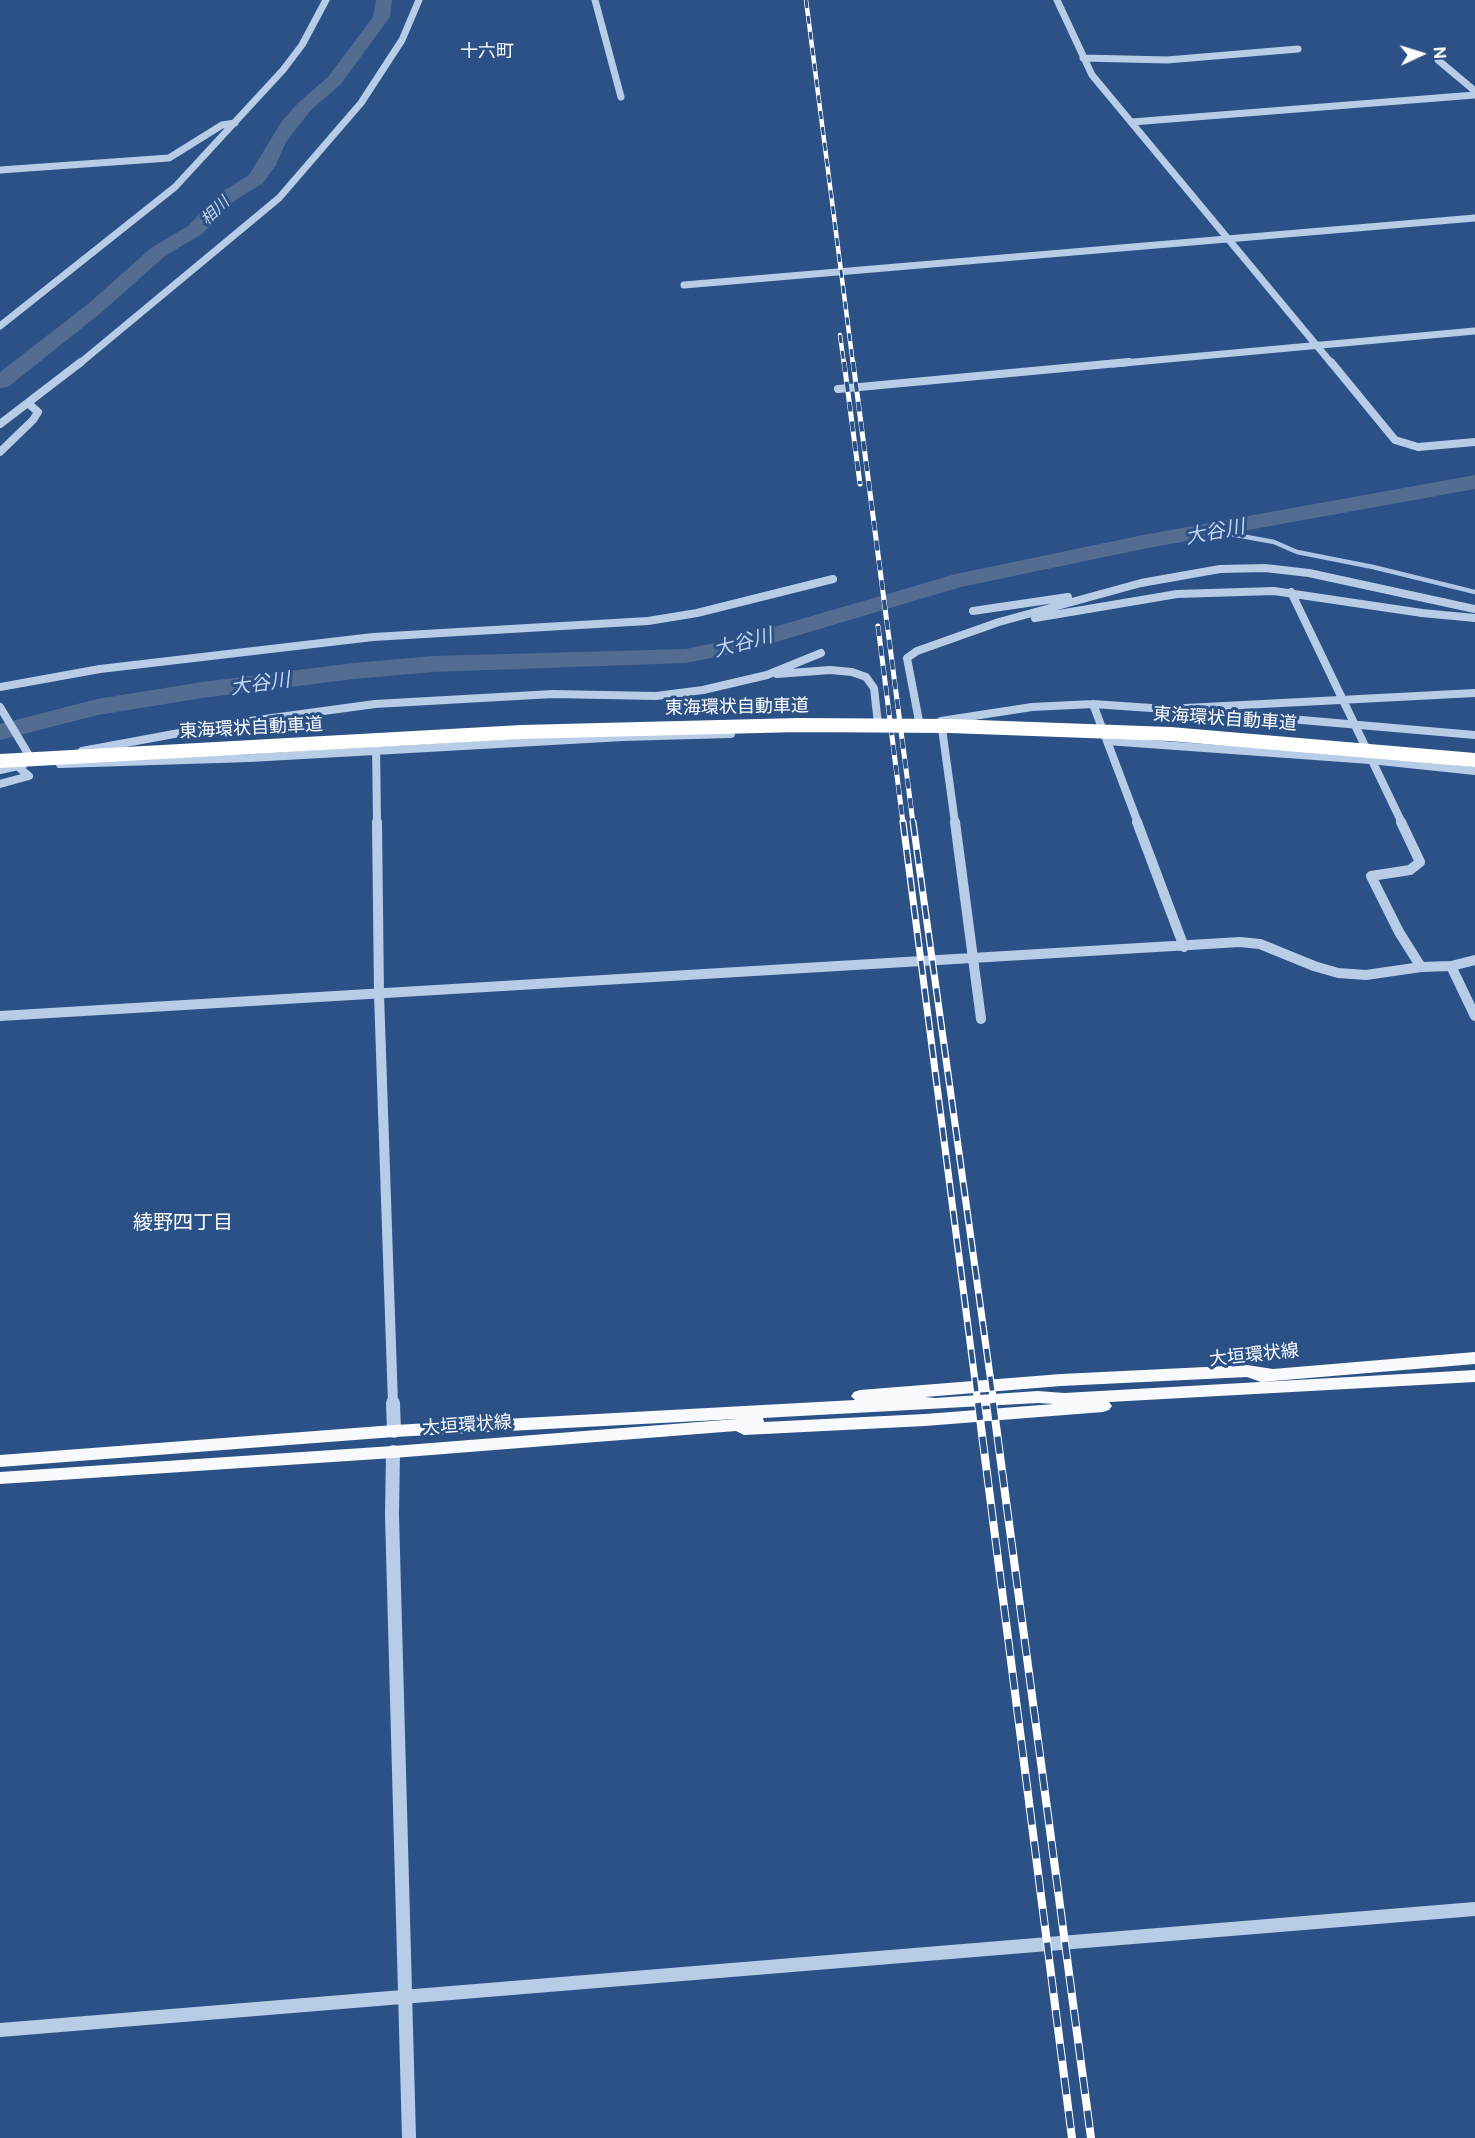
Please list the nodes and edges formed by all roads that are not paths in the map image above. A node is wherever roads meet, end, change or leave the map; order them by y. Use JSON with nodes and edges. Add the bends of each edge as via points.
{"nodes":[{"id":1,"x":326,"y":0,"type":"edge"},
{"id":2,"x":420,"y":0,"type":"edge"},
{"id":3,"x":595,"y":0,"type":"edge"},
{"id":4,"x":1057,"y":0,"type":"edge"},
{"id":5,"x":1298,"y":49,"type":"dead end"},
{"id":6,"x":1083,"y":58,"type":"junction"},
{"id":7,"x":1438,"y":60,"type":"dead end"},
{"id":8,"x":1475,"y":93,"type":"edge"},
{"id":9,"x":621,"y":97,"type":"dead end"},
{"id":10,"x":1132,"y":122,"type":"junction"},
{"id":11,"x":235,"y":123,"type":"junction"},
{"id":12,"x":0,"y":171,"type":"edge"},
{"id":13,"x":1475,"y":218,"type":"edge"},
{"id":14,"x":1228,"y":239,"type":"junction"},
{"id":15,"x":684,"y":285,"type":"dead end"},
{"id":16,"x":0,"y":326,"type":"edge"},
{"id":17,"x":1475,"y":331,"type":"edge"},
{"id":18,"x":1315,"y":345,"type":"junction"},
{"id":19,"x":838,"y":389,"type":"dead end"},
{"id":20,"x":29,"y":404,"type":"junction"},
{"id":21,"x":0,"y":424,"type":"edge"},
{"id":22,"x":1475,"y":442,"type":"edge"},
{"id":23,"x":0,"y":452,"type":"edge"},
{"id":24,"x":833,"y":579,"type":"dead end"},
{"id":25,"x":1104,"y":592,"type":"junction"},
{"id":26,"x":1291,"y":592,"type":"junction"},
{"id":27,"x":1475,"y":609,"type":"edge"},
{"id":28,"x":974,"y":611,"type":"dead end"},
{"id":29,"x":1475,"y":618,"type":"edge"},
{"id":30,"x":999,"y":622,"type":"junction"},
{"id":31,"x":821,"y":653,"type":"dead end"},
{"id":32,"x":767,"y":675,"type":"junction"},
{"id":33,"x":0,"y":687,"type":"edge"},
{"id":34,"x":1475,"y":693,"type":"edge"},
{"id":35,"x":1341,"y":700,"type":"junction"},
{"id":36,"x":1093,"y":704,"type":"junction"},
{"id":37,"x":0,"y":707,"type":"edge"},
{"id":38,"x":1166,"y":709,"type":"junction"},
{"id":39,"x":941,"y":721,"type":"junction"},
{"id":40,"x":919,"y":722,"type":"junction"},
{"id":41,"x":1352,"y":723,"type":"junction"},
{"id":42,"x":878,"y":724,"type":"junction"},
{"id":43,"x":376,"y":734,"type":"dead end"},
{"id":44,"x":1475,"y":735,"type":"edge"},
{"id":45,"x":1107,"y":741,"type":"junction"},
{"id":46,"x":376,"y":751,"type":"junction"},
{"id":47,"x":34,"y":759,"type":"junction"},
{"id":48,"x":0,"y":760,"type":"edge"},
{"id":49,"x":1370,"y":760,"type":"junction"},
{"id":50,"x":1475,"y":760,"type":"edge"},
{"id":51,"x":17,"y":766,"type":"junction"},
{"id":52,"x":0,"y":770,"type":"edge"},
{"id":53,"x":1475,"y":771,"type":"edge"},
{"id":54,"x":0,"y":784,"type":"edge"},
{"id":55,"x":1184,"y":947,"type":"junction"},
{"id":56,"x":973,"y":959,"type":"junction"},
{"id":57,"x":1475,"y":960,"type":"edge"},
{"id":58,"x":1451,"y":966,"type":"junction"},
{"id":59,"x":1421,"y":967,"type":"junction"},
{"id":60,"x":379,"y":994,"type":"junction"},
{"id":61,"x":0,"y":1016,"type":"edge"},
{"id":62,"x":1475,"y":1016,"type":"edge"},
{"id":63,"x":981,"y":1019,"type":"dead end"},
{"id":64,"x":1475,"y":1358,"type":"edge"},
{"id":65,"x":1475,"y":1376,"type":"edge"},
{"id":66,"x":1271,"y":1381,"type":"junction"},
{"id":67,"x":723,"y":1419,"type":"junction"},
{"id":68,"x":394,"y":1431,"type":"junction"},
{"id":69,"x":393,"y":1452,"type":"junction"},
{"id":70,"x":0,"y":1461,"type":"edge"},
{"id":71,"x":0,"y":1478,"type":"edge"},
{"id":72,"x":1475,"y":1909,"type":"edge"},
{"id":73,"x":407,"y":1996,"type":"junction"},
{"id":74,"x":0,"y":2030,"type":"edge"},
{"id":75,"x":409,"y":2138,"type":"edge"}],
"edges":[{"from":1,"to":11,"type":"street","via":[[302,45]]},
{"from":2,"to":20,"type":"street","via":[[402,40],[361,103],[285,192]]},
{"from":3,"to":9,"type":"street"},
{"from":4,"to":6,"type":"street"},
{"from":5,"to":6,"type":"street","via":[[1167,60]]},
{"from":6,"to":10,"type":"street","via":[[1092,75]]},
{"from":7,"to":8,"type":"street"},
{"from":8,"to":10,"type":"street"},
{"from":10,"to":14,"type":"street"},
{"from":11,"to":12,"type":"street","via":[[222,125],[169,158]]},
{"from":11,"to":16,"type":"street","via":[[161,201]]},
{"from":13,"to":14,"type":"street"},
{"from":14,"to":15,"type":"street"},
{"from":14,"to":18,"type":"street"},
{"from":17,"to":18,"type":"street"},
{"from":18,"to":19,"type":"street"},
{"from":18,"to":22,"type":"street","via":[[1395,440],[1418,447]]},
{"from":20,"to":21,"type":"street"},
{"from":20,"to":23,"type":"street","via":[[38,412]]},
{"from":24,"to":33,"type":"street","via":[[648,621],[286,646],[89,670]]},
{"from":25,"to":27,"type":"street","via":[[1220,569],[1265,568],[1309,573]]},
{"from":25,"to":28,"type":"street"},
{"from":25,"to":30,"type":"street"},
{"from":26,"to":29,"type":"street"},
{"from":26,"to":30,"type":"street","via":[[1177,594]]},
{"from":26,"to":35,"type":"street"},
{"from":30,"to":40,"type":"street","via":[[907,658]]},
{"from":31,"to":32,"type":"street"},
{"from":32,"to":42,"type":"street","via":[[830,670],[866,677],[874,688]]},
{"from":32,"to":47,"type":"street","via":[[656,696],[553,694],[303,712]]},
{"from":34,"to":35,"type":"street"},
{"from":35,"to":38,"type":"street"},
{"from":35,"to":41,"type":"street"},
{"from":36,"to":38,"type":"street"},
{"from":36,"to":39,"type":"street","via":[[1032,707]]},
{"from":36,"to":45,"type":"street"},
{"from":37,"to":47,"type":"street"},
{"from":38,"to":41,"type":"street"},
{"from":39,"to":40,"type":"street"},
{"from":39,"to":56,"type":"street"},
{"from":40,"to":42,"type":"street"},
{"from":41,"to":44,"type":"street"},
{"from":41,"to":49,"type":"street"},
{"from":42,"to":46,"type":"street","via":[[844,730]]},
{"from":43,"to":46,"type":"street"},
{"from":45,"to":49,"type":"street"},
{"from":45,"to":55,"type":"street"},
{"from":46,"to":47,"type":"street","via":[[56,765]]},
{"from":46,"to":60,"type":"street"},
{"from":47,"to":51,"type":"street"},
{"from":48,"to":50,"type":"highway","name":"東海環状自動車道","bridge":true,"via":[[522,732],[799,725],[1170,734]]},
{"from":49,"to":53,"type":"street"},
{"from":49,"to":59,"type":"street","via":[[1420,862],[1410,870],[1371,876]]},
{"from":51,"to":52,"type":"street"},
{"from":51,"to":54,"type":"street","via":[[28,776]]},
{"from":55,"to":56,"type":"street"},
{"from":55,"to":59,"type":"street","via":[[1260,944],[1338,974],[1366,975]]},
{"from":56,"to":60,"type":"street"},
{"from":56,"to":63,"type":"street"},
{"from":57,"to":58,"type":"street"},
{"from":58,"to":59,"type":"street"},
{"from":58,"to":62,"type":"street"},
{"from":60,"to":61,"type":"street"},
{"from":60,"to":68,"type":"street"},
{"from":64,"to":66,"type":"main road","name":"大垣環状線"},
{"from":65,"to":66,"type":"main road","name":"大垣環状線"},
{"from":66,"to":67,"type":"main road","name":"大垣環状線","via":[[1252,1387],[935,1404],[745,1422]]},
{"from":66,"to":67,"type":"main road","via":[[1246,1371],[1061,1380],[743,1407]]},
{"from":66,"to":67,"type":"main road","via":[[1254,1393],[937,1419],[746,1429]]},
{"from":67,"to":68,"type":"main road","name":"大垣環状線"},
{"from":67,"to":69,"type":"main road","name":"大垣環状線"},
{"from":68,"to":70,"type":"main road","name":"大垣環状線"},
{"from":69,"to":71,"type":"main road","name":"大垣環状線"},
{"from":69,"to":73,"type":"street"},
{"from":72,"to":73,"type":"street"},
{"from":73,"to":74,"type":"street"},
{"from":73,"to":75,"type":"street"}]}
